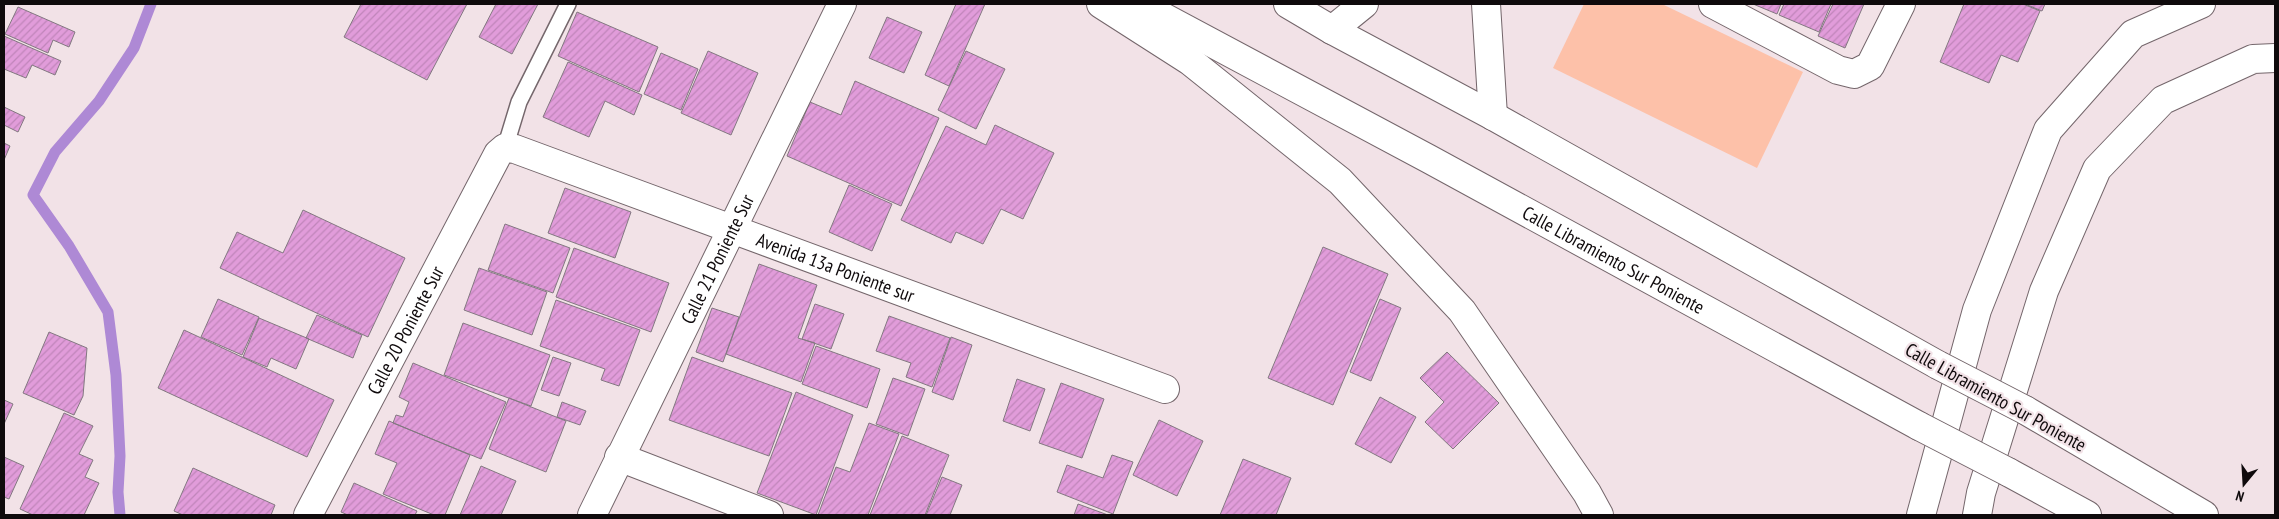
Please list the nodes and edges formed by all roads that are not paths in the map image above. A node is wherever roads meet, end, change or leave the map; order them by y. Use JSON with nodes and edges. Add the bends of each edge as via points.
{"nodes":[{"id":1,"x":568,"y":4,"type":"edge"},
{"id":2,"x":842,"y":4,"type":"edge"},
{"id":3,"x":1101,"y":4,"type":"edge"},
{"id":4,"x":1139,"y":4,"type":"edge"},
{"id":5,"x":1288,"y":4,"type":"edge"},
{"id":6,"x":1364,"y":4,"type":"edge"},
{"id":7,"x":1486,"y":4,"type":"edge"},
{"id":8,"x":1713,"y":4,"type":"edge"},
{"id":9,"x":1901,"y":4,"type":"edge"},
{"id":10,"x":2201,"y":4,"type":"edge"},
{"id":11,"x":1332,"y":30,"type":"junction"},
{"id":12,"x":2275,"y":58,"type":"edge"},
{"id":13,"x":1493,"y":116,"type":"junction"},
{"id":14,"x":505,"y":148,"type":"junction"},
{"id":15,"x":733,"y":228,"type":"junction"},
{"id":16,"x":1165,"y":389,"type":"dead end"},
{"id":17,"x":619,"y":457,"type":"junction"},
{"id":18,"x":308,"y":515,"type":"edge"},
{"id":19,"x":592,"y":515,"type":"edge"},
{"id":20,"x":769,"y":515,"type":"edge"},
{"id":21,"x":1599,"y":515,"type":"edge"},
{"id":22,"x":1921,"y":515,"type":"edge"},
{"id":23,"x":1977,"y":515,"type":"edge"},
{"id":24,"x":2087,"y":515,"type":"edge"},
{"id":25,"x":2204,"y":515,"type":"edge"}],
"edges":[{"from":1,"to":14,"type":"lane","via":[[519,102]]},
{"from":2,"to":15,"type":"main road","name":"Calle 21 Poniente Sur"},
{"from":3,"to":21,"type":"main road","via":[[1190,61],[1340,182],[1462,311]]},
{"from":4,"to":24,"type":"main road","name":"Calle Libramiento Sur Poniente","bridge":true},
{"from":5,"to":11,"type":"main road","name":"Calle Libramiento Sur Poniente"},
{"from":6,"to":11,"type":"main road"},
{"from":7,"to":13,"type":"main road"},
{"from":8,"to":9,"type":"main road","via":[[1838,70],[1854,74],[1870,66]]},
{"from":10,"to":22,"type":"main road","via":[[2132,34],[2048,130],[1977,310]]},
{"from":11,"to":13,"type":"main road","name":"Calle Libramiento Sur Poniente"},
{"from":12,"to":23,"type":"main road","via":[[2253,59],[2163,100],[2097,169],[2044,291]]},
{"from":13,"to":25,"type":"main road","name":"Calle Libramiento Sur Poniente","bridge":true,"via":[[1938,365],[2025,410]]},
{"from":14,"to":15,"type":"main road","name":"Avenida 13a Poniente sur"},
{"from":14,"to":18,"type":"main road","name":"Calle 20 Poniente Sur","via":[[498,154]]},
{"from":15,"to":16,"type":"main road","name":"Avenida 13a Poniente sur"},
{"from":15,"to":17,"type":"main road","name":"Calle 21 Poniente Sur"},
{"from":17,"to":19,"type":"main road","name":"Calle 21 Poniente Sur"},
{"from":17,"to":20,"type":"main road"}]}
